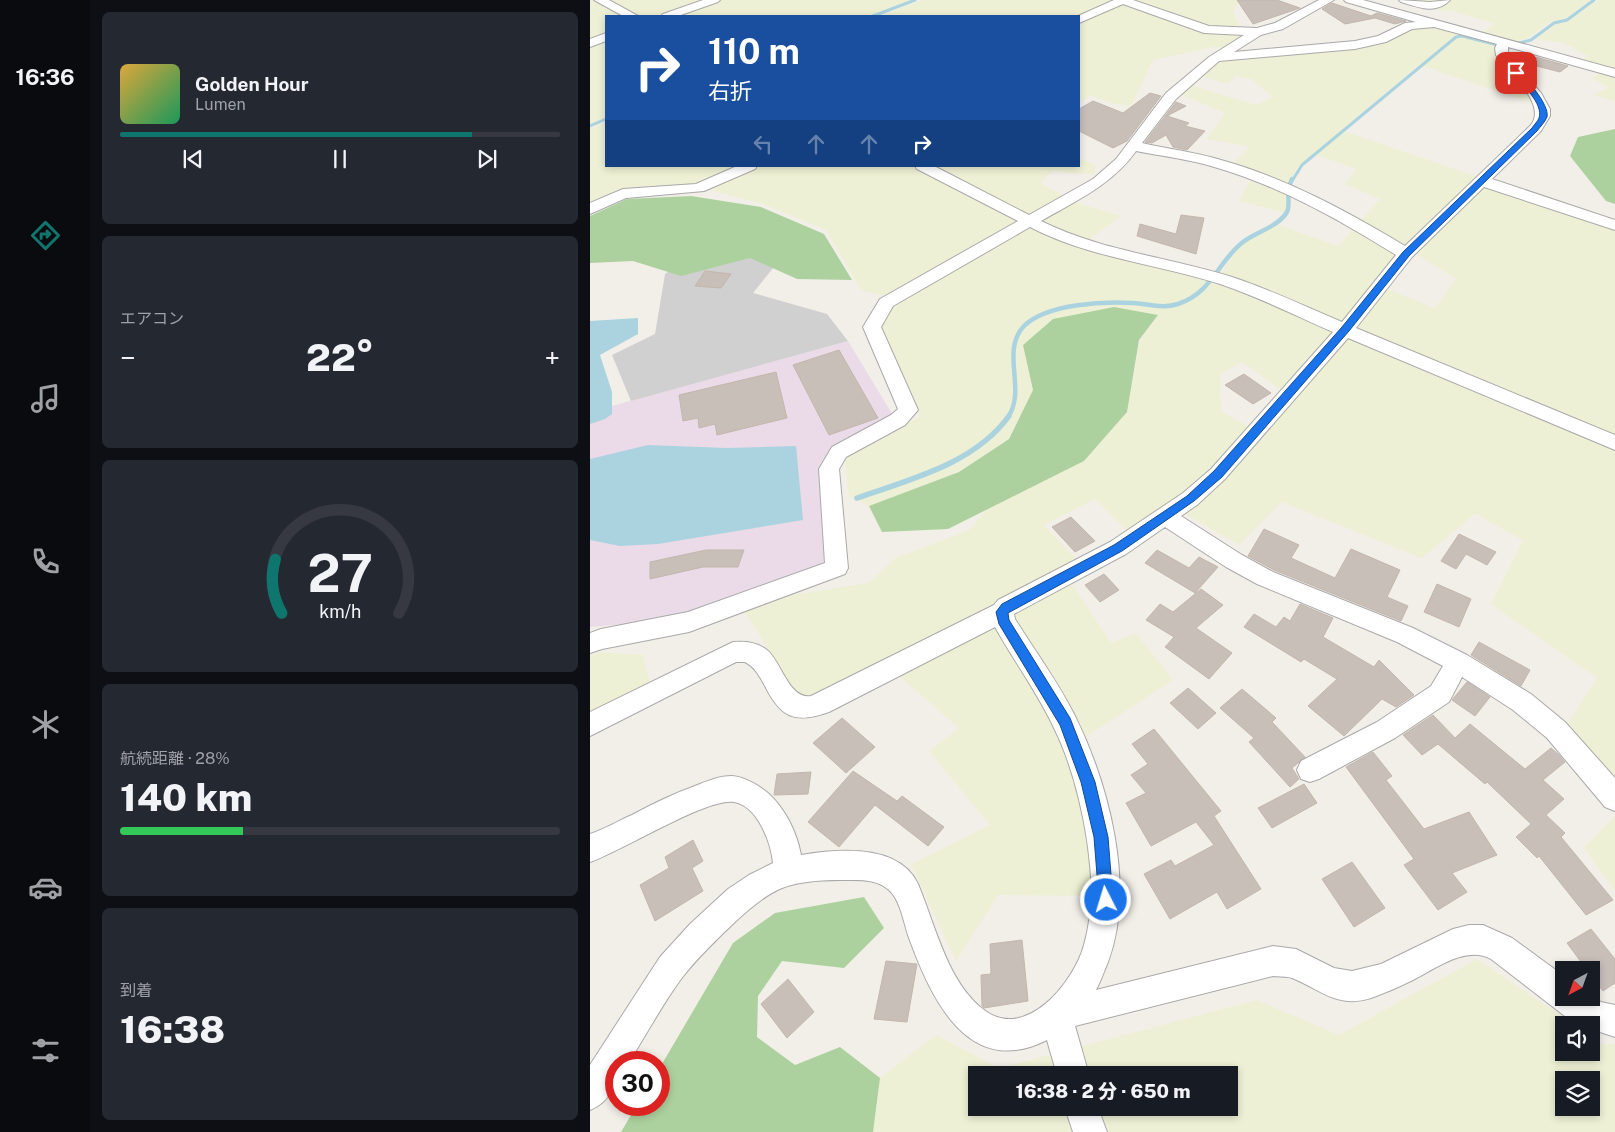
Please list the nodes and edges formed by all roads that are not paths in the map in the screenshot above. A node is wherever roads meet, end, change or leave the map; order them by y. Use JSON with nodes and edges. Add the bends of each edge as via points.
{"nodes":[{"id":1,"x":600,"y":0,"type":"edge"},
{"id":2,"x":714,"y":0,"type":"edge"},
{"id":3,"x":1123,"y":0,"type":"edge"},
{"id":4,"x":1328,"y":0,"type":"edge"},
{"id":5,"x":1350,"y":0,"type":"edge"},
{"id":6,"x":1391,"y":0,"type":"edge"},
{"id":7,"x":1405,"y":0,"type":"edge"},
{"id":8,"x":1444,"y":0,"type":"edge"},
{"id":9,"x":1374,"y":7,"type":"junction"},
{"id":10,"x":630,"y":15,"type":"edge"},
{"id":11,"x":670,"y":15,"type":"edge"},
{"id":12,"x":1080,"y":20,"type":"edge"},
{"id":13,"x":1434,"y":24,"type":"junction"},
{"id":14,"x":1257,"y":32,"type":"junction"},
{"id":15,"x":605,"y":37,"type":"edge"},
{"id":16,"x":590,"y":43,"type":"edge"},
{"id":17,"x":1508,"y":46,"type":"junction"},
{"id":18,"x":1213,"y":60,"type":"junction"},
{"id":19,"x":1615,"y":73,"type":"edge"},
{"id":20,"x":1134,"y":146,"type":"junction"},
{"id":21,"x":748,"y":167,"type":"edge"},
{"id":22,"x":924,"y":167,"type":"edge"},
{"id":23,"x":1482,"y":181,"type":"junction"},
{"id":24,"x":590,"y":209,"type":"edge"},
{"id":25,"x":1030,"y":222,"type":"junction"},
{"id":26,"x":1615,"y":225,"type":"edge"},
{"id":27,"x":1406,"y":254,"type":"junction"},
{"id":28,"x":1346,"y":329,"type":"junction"},
{"id":29,"x":1615,"y":443,"type":"edge"},
{"id":30,"x":1166,"y":516,"type":"junction"},
{"id":31,"x":1002,"y":612,"type":"junction"},
{"id":32,"x":590,"y":643,"type":"edge"},
{"id":33,"x":1458,"y":662,"type":"junction"},
{"id":34,"x":590,"y":725,"type":"edge"},
{"id":35,"x":1310,"y":770,"type":"dead end"},
{"id":36,"x":1615,"y":798,"type":"edge"},
{"id":37,"x":590,"y":848,"type":"edge"},
{"id":38,"x":789,"y":873,"type":"junction"},
{"id":39,"x":1555,"y":989,"type":"edge"},
{"id":40,"x":1576,"y":1006,"type":"edge"},
{"id":41,"x":1056,"y":1015,"type":"junction"},
{"id":42,"x":1615,"y":1021,"type":"edge"},
{"id":43,"x":1070,"y":1066,"type":"edge"},
{"id":44,"x":590,"y":1094,"type":"edge"},
{"id":45,"x":1085,"y":1116,"type":"edge"},
{"id":46,"x":1090,"y":1132,"type":"edge"}],
"edges":[{"from":1,"to":10,"type":"street"},
{"from":2,"to":11,"type":"street"},
{"from":3,"to":12,"type":"street"},
{"from":3,"to":14,"type":"street","via":[[1208,30]]},
{"from":4,"to":14,"type":"street","via":[[1279,26]]},
{"from":5,"to":9,"type":"street"},
{"from":6,"to":9,"type":"street"},
{"from":7,"to":8,"type":"street","via":[[1430,6]]},
{"from":9,"to":13,"type":"street"},
{"from":13,"to":17,"type":"street"},
{"from":13,"to":18,"type":"street","via":[[1409,26],[1382,39],[1355,45]]},
{"from":14,"to":18,"type":"street"},
{"from":15,"to":16,"type":"street"},
{"from":17,"to":19,"type":"street"},
{"from":17,"to":23,"type":"street","via":[[1505,61],[1541,103],[1543,117],[1535,130]]},
{"from":18,"to":20,"type":"street","via":[[1171,96]]},
{"from":20,"to":25,"type":"street","via":[[1098,182]]},
{"from":20,"to":27,"type":"street","via":[[1217,163],[1287,190],[1351,220]]},
{"from":21,"to":24,"type":"street","via":[[699,188],[623,194]]},
{"from":22,"to":25,"type":"street"},
{"from":23,"to":26,"type":"street"},
{"from":23,"to":27,"type":"street"},
{"from":25,"to":28,"type":"street","via":[[1092,246],[1227,281]]},
{"from":25,"to":32,"type":"street","via":[[886,303],[872,327],[908,410],[898,420],[839,452],[829,469],[837,568],[689,622]]},
{"from":27,"to":28,"type":"street"},
{"from":28,"to":29,"type":"street"},
{"from":28,"to":30,"type":"street","via":[[1218,474]]},
{"from":30,"to":31,"type":"street","via":[[1118,548]]},
{"from":30,"to":33,"type":"street","via":[[1265,578],[1404,635]]},
{"from":31,"to":34,"type":"street","via":[[820,704],[805,708],[793,703],[783,695],[764,661],[749,652],[733,652]]},
{"from":31,"to":41,"type":"street","via":[[1004,621],[1065,722],[1088,782],[1101,837],[1106,900],[1103,929],[1086,979]]},
{"from":33,"to":35,"type":"street","via":[[1440,694],[1386,730]]},
{"from":33,"to":36,"type":"street","via":[[1522,702],[1556,730]]},
{"from":37,"to":38,"type":"street","via":[[706,793],[733,788],[752,796],[770,814],[781,834]]},
{"from":38,"to":41,"type":"street","via":[[826,865],[875,866],[891,873],[903,884],[909,897],[938,975],[952,999],[968,1016],[1001,1035],[1021,1036]]},
{"from":38,"to":44,"type":"street","via":[[752,888],[698,937],[671,969]]},
{"from":39,"to":41,"type":"street","via":[[1500,948],[1483,940],[1459,941],[1388,977],[1352,986],[1327,982],[1290,963],[1273,961]]},
{"from":40,"to":42,"type":"street"},
{"from":41,"to":43,"type":"street"},
{"from":45,"to":46,"type":"street"}]}
